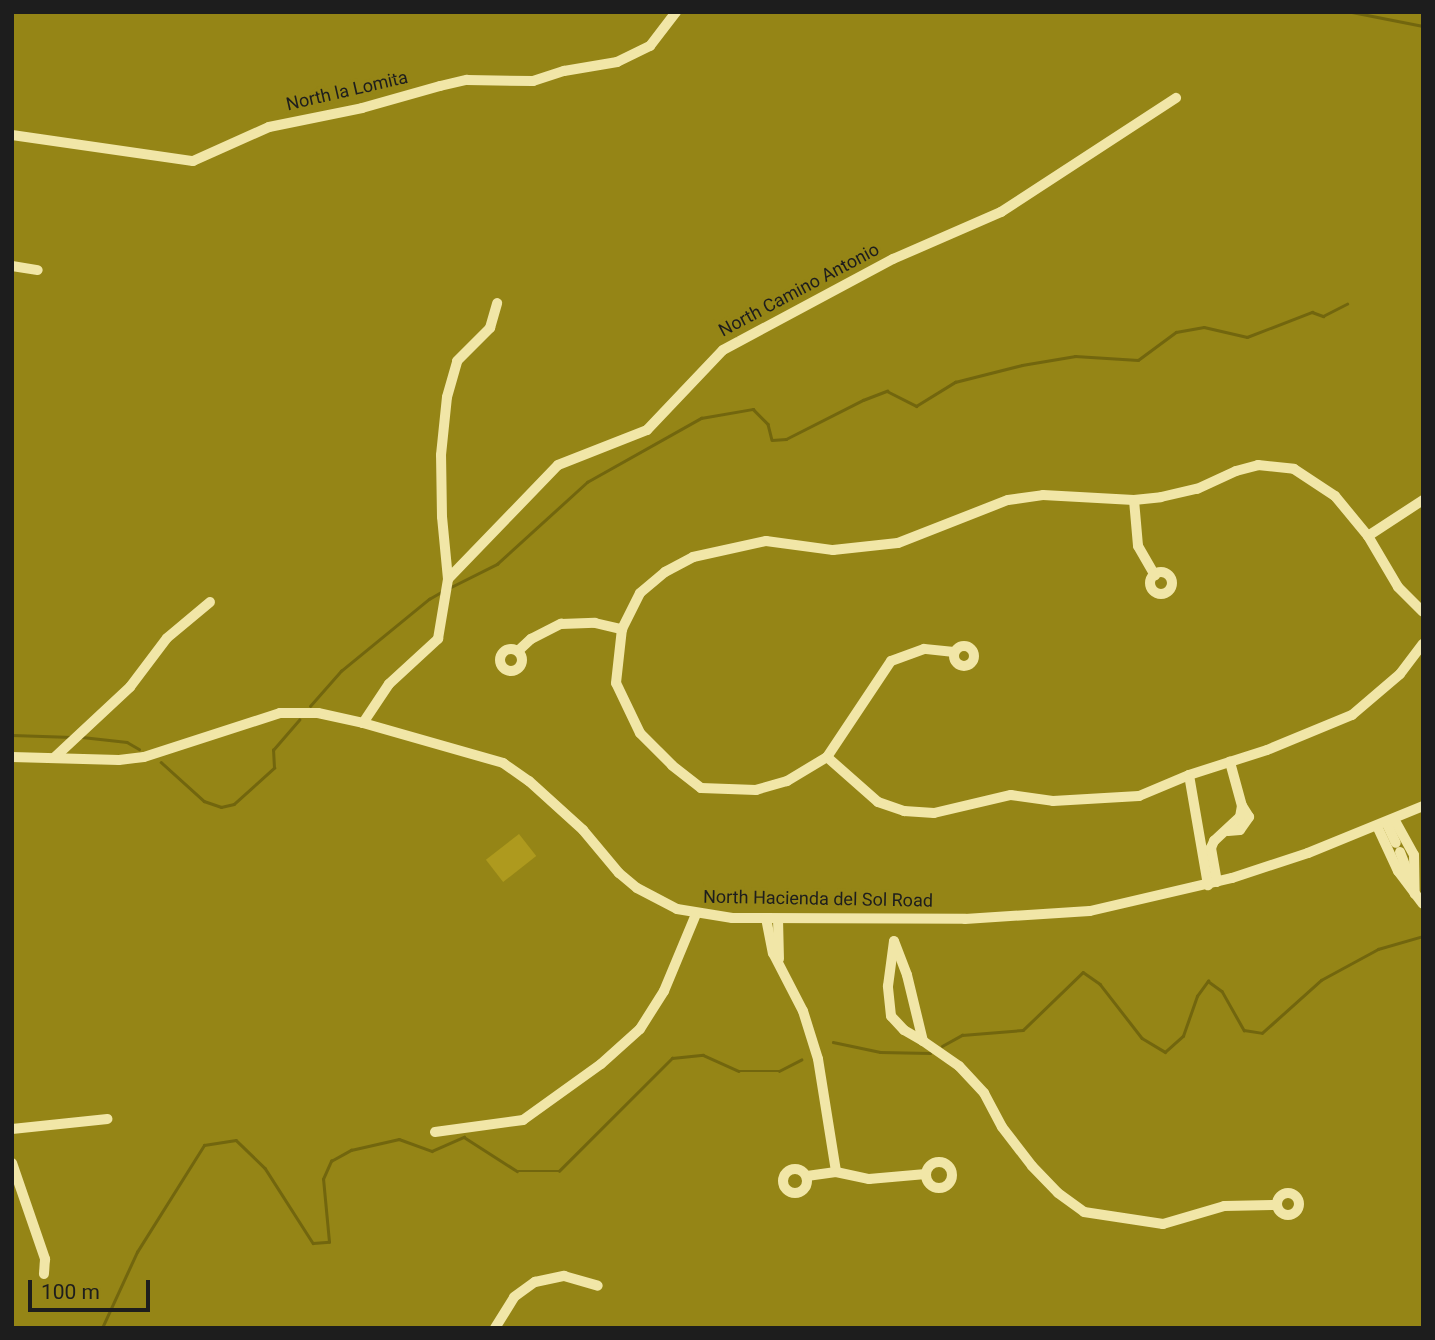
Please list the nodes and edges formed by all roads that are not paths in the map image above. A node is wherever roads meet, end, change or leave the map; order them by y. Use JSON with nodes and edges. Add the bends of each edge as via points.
{"nodes":[{"id":1,"x":676,"y":12,"type":"edge"},
{"id":2,"x":1176,"y":98,"type":"dead end"},
{"id":3,"x":12,"y":135,"type":"edge"},
{"id":4,"x":12,"y":266,"type":"edge"},
{"id":5,"x":38,"y":270,"type":"dead end"},
{"id":6,"x":498,"y":303,"type":"dead end"},
{"id":7,"x":1134,"y":500,"type":"junction"},
{"id":8,"x":1423,"y":500,"type":"edge"},
{"id":9,"x":1368,"y":536,"type":"junction"},
{"id":10,"x":1155,"y":575,"type":"dead end"},
{"id":11,"x":448,"y":579,"type":"junction"},
{"id":12,"x":210,"y":602,"type":"dead end"},
{"id":13,"x":1423,"y":612,"type":"edge"},
{"id":14,"x":622,"y":629,"type":"junction"},
{"id":15,"x":1423,"y":644,"type":"edge"},
{"id":16,"x":518,"y":650,"type":"dead end"},
{"id":17,"x":954,"y":652,"type":"dead end"},
{"id":18,"x":363,"y":723,"type":"junction"},
{"id":19,"x":12,"y":757,"type":"edge"},
{"id":20,"x":55,"y":757,"type":"junction"},
{"id":21,"x":827,"y":757,"type":"junction"},
{"id":22,"x":1230,"y":762,"type":"junction"},
{"id":23,"x":1189,"y":775,"type":"junction"},
{"id":24,"x":1423,"y":806,"type":"edge"},
{"id":25,"x":1386,"y":822,"type":"junction"},
{"id":26,"x":1212,"y":884,"type":"junction"},
{"id":27,"x":1415,"y":894,"type":"junction"},
{"id":28,"x":1423,"y":904,"type":"edge"},
{"id":29,"x":696,"y":914,"type":"junction"},
{"id":30,"x":772,"y":919,"type":"junction"},
{"id":31,"x":892,"y":919,"type":"junction"},
{"id":32,"x":894,"y":941,"type":"junction"},
{"id":33,"x":923,"y":1041,"type":"junction"},
{"id":34,"x":107,"y":1119,"type":"dead end"},
{"id":35,"x":12,"y":1129,"type":"edge"},
{"id":36,"x":435,"y":1132,"type":"dead end"},
{"id":37,"x":12,"y":1163,"type":"edge"},
{"id":38,"x":836,"y":1172,"type":"junction"},
{"id":39,"x":926,"y":1174,"type":"dead end"},
{"id":40,"x":807,"y":1176,"type":"dead end"},
{"id":41,"x":1277,"y":1205,"type":"dead end"},
{"id":42,"x":44,"y":1274,"type":"dead end"},
{"id":43,"x":598,"y":1286,"type":"dead end"},
{"id":44,"x":495,"y":1328,"type":"edge"}],
"edges":[{"from":1,"to":3,"type":"street","name":"North la Lomita","via":[[650,46],[617,62],[533,81],[467,80],[440,86],[269,127],[193,161]]},
{"from":2,"to":11,"type":"street","name":"North Camino Antonio","via":[[1001,212],[893,259],[723,350],[647,430],[558,465]]},
{"from":4,"to":5,"type":"street"},
{"from":6,"to":11,"type":"street","via":[[490,328],[457,361],[447,397],[442,492]]},
{"from":7,"to":9,"type":"street","via":[[1197,489],[1258,465],[1294,469],[1350,511]]},
{"from":7,"to":10,"type":"street","via":[[1138,546]]},
{"from":7,"to":14,"type":"street","via":[[1025,497],[898,543],[833,550],[766,541],[693,557],[640,593]]},
{"from":8,"to":9,"type":"street"},
{"from":9,"to":13,"type":"street","via":[[1398,587]]},
{"from":11,"to":18,"type":"street","via":[[438,639],[389,684]]},
{"from":12,"to":20,"type":"street","via":[[167,638],[130,687]]},
{"from":14,"to":16,"type":"street","via":[[595,622],[561,624]]},
{"from":14,"to":21,"type":"street","via":[[616,683],[640,733],[701,788],[770,787]]},
{"from":15,"to":22,"type":"street","via":[[1399,674],[1352,715]]},
{"from":17,"to":21,"type":"street","via":[[924,649],[891,661]]},
{"from":18,"to":20,"type":"street","name":"North Hacienda del Sol Road","via":[[318,713],[280,713],[144,757]]},
{"from":18,"to":29,"type":"street","name":"North Hacienda del Sol Road","via":[[503,763],[538,789],[637,888]]},
{"from":19,"to":20,"type":"street","name":"North Hacienda del Sol Road"},
{"from":21,"to":23,"type":"street","via":[[878,802],[924,812],[1011,795],[1040,801],[1139,796]]},
{"from":22,"to":23,"type":"street"},
{"from":22,"to":26,"type":"street","via":[[1242,806],[1240,817],[1214,841]]},
{"from":23,"to":26,"type":"street"},
{"from":24,"to":25,"type":"street","name":"North Hacienda del Sol Road"},
{"from":25,"to":26,"type":"street","name":"North Hacienda del Sol Road"},
{"from":25,"to":27,"type":"street"},
{"from":25,"to":27,"type":"street","via":[[1398,871]]},
{"from":25,"to":27,"type":"street","via":[[1414,855]]},
{"from":26,"to":31,"type":"street","name":"North Hacienda del Sol Road","via":[[1090,911]]},
{"from":27,"to":28,"type":"street"},
{"from":29,"to":30,"type":"street","name":"North Hacienda del Sol Road"},
{"from":29,"to":36,"type":"street","via":[[664,991],[646,1020],[601,1064],[523,1121]]},
{"from":30,"to":31,"type":"street","name":"North Hacienda del Sol Road"},
{"from":30,"to":38,"type":"street","via":[[780,961],[818,1059]]},
{"from":31,"to":32,"type":"street"},
{"from":32,"to":33,"type":"street"},
{"from":32,"to":33,"type":"street","via":[[888,986],[891,1016]]},
{"from":33,"to":41,"type":"street","via":[[959,1066],[984,1093],[1002,1127],[1032,1166],[1083,1212],[1163,1224],[1224,1206]]},
{"from":34,"to":35,"type":"street"},
{"from":37,"to":42,"type":"street","via":[[45,1259]]},
{"from":38,"to":39,"type":"street","via":[[869,1179]]},
{"from":38,"to":40,"type":"street"},
{"from":43,"to":44,"type":"street","via":[[564,1276],[535,1282],[514,1297]]}]}
